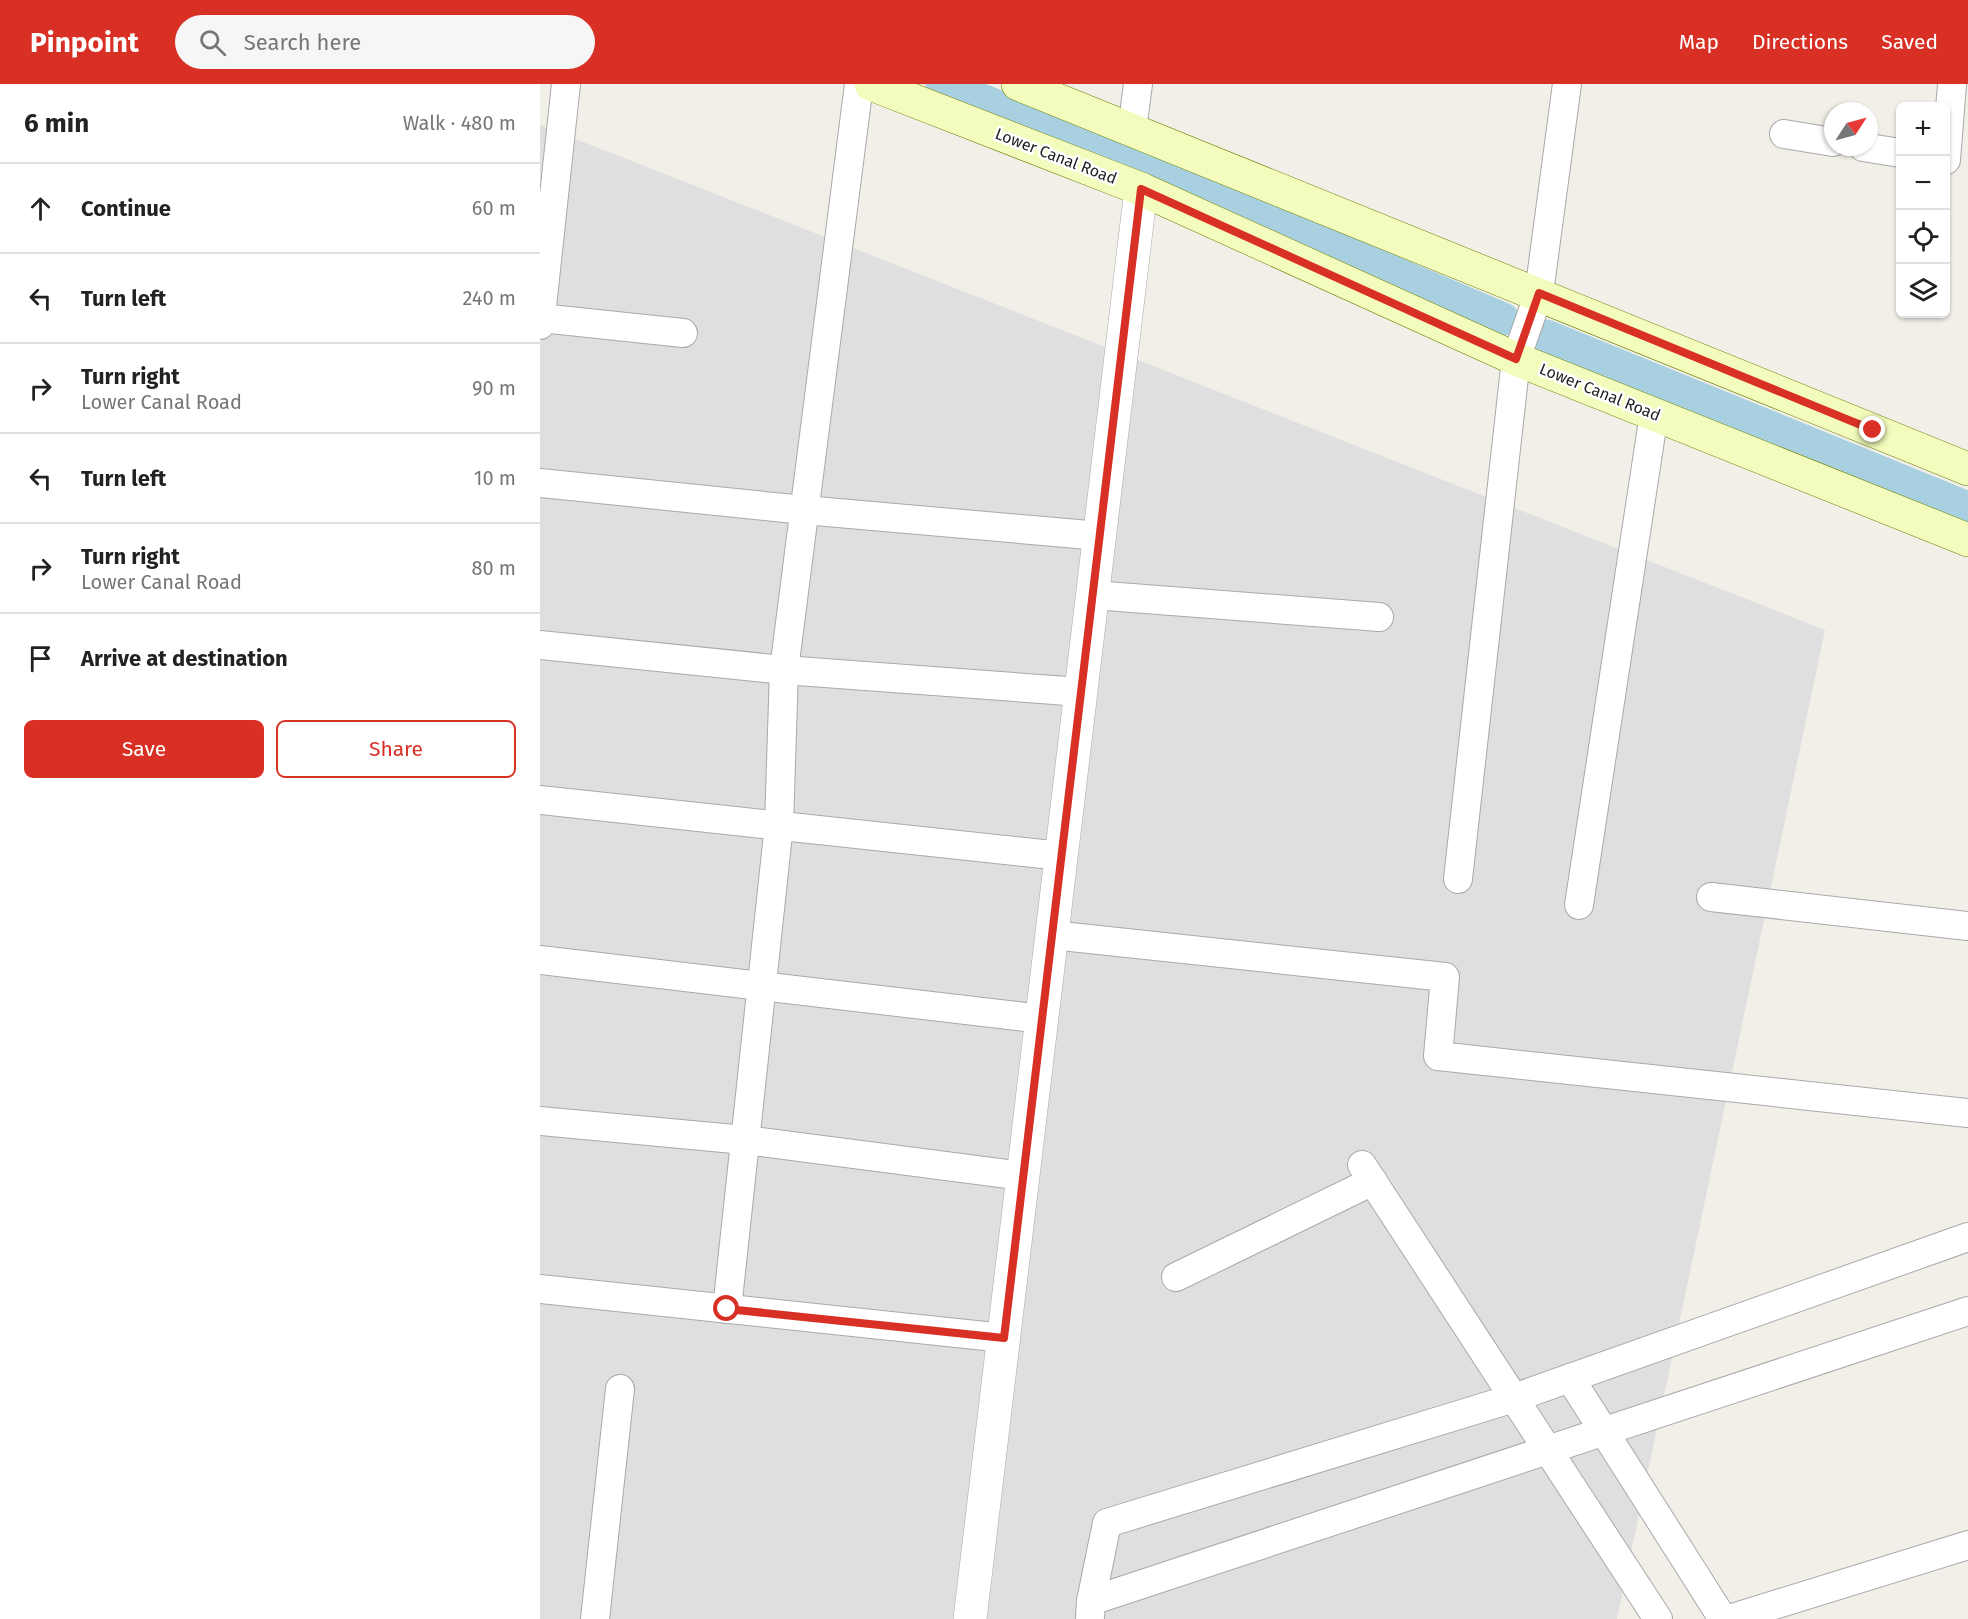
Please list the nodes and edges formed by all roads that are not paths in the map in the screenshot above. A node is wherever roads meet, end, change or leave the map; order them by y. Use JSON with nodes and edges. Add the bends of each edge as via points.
{"nodes":[{"id":1,"x":566,"y":84,"type":"edge"},
{"id":2,"x":859,"y":84,"type":"edge"},
{"id":3,"x":871,"y":84,"type":"edge"},
{"id":4,"x":1018,"y":84,"type":"edge"},
{"id":5,"x":1138,"y":84,"type":"edge"},
{"id":6,"x":1568,"y":84,"type":"edge"},
{"id":7,"x":1952,"y":84,"type":"edge"},
{"id":8,"x":1132,"y":130,"type":"junction"},
{"id":9,"x":1784,"y":134,"type":"dead end"},
{"id":10,"x":1824,"y":141,"type":"edge"},
{"id":11,"x":1878,"y":149,"type":"edge"},
{"id":12,"x":1896,"y":152,"type":"edge"},
{"id":13,"x":1946,"y":156,"type":"edge"},
{"id":14,"x":549,"y":160,"type":"edge"},
{"id":15,"x":1950,"y":161,"type":"edge"},
{"id":16,"x":1968,"y":165,"type":"edge"},
{"id":17,"x":1141,"y":189,"type":"junction"},
{"id":18,"x":1539,"y":293,"type":"junction"},
{"id":19,"x":540,"y":319,"type":"edge"},
{"id":20,"x":540,"y":325,"type":"edge"},
{"id":21,"x":683,"y":333,"type":"dead end"},
{"id":22,"x":1516,"y":359,"type":"junction"},
{"id":23,"x":1654,"y":414,"type":"junction"},
{"id":24,"x":1968,"y":469,"type":"edge"},
{"id":25,"x":540,"y":483,"type":"edge"},
{"id":26,"x":804,"y":510,"type":"junction"},
{"id":27,"x":1100,"y":536,"type":"junction"},
{"id":28,"x":1968,"y":540,"type":"edge"},
{"id":29,"x":1093,"y":595,"type":"junction"},
{"id":30,"x":1379,"y":617,"type":"dead end"},
{"id":31,"x":540,"y":645,"type":"edge"},
{"id":32,"x":784,"y":670,"type":"junction"},
{"id":33,"x":1081,"y":692,"type":"junction"},
{"id":34,"x":540,"y":800,"type":"edge"},
{"id":35,"x":779,"y":825,"type":"junction"},
{"id":36,"x":1062,"y":856,"type":"junction"},
{"id":37,"x":1458,"y":879,"type":"dead end"},
{"id":38,"x":1711,"y":897,"type":"dead end"},
{"id":39,"x":1579,"y":905,"type":"dead end"},
{"id":40,"x":1968,"y":926,"type":"edge"},
{"id":41,"x":1052,"y":935,"type":"junction"},
{"id":42,"x":540,"y":960,"type":"edge"},
{"id":43,"x":762,"y":986,"type":"junction"},
{"id":44,"x":1042,"y":1020,"type":"junction"},
{"id":45,"x":1968,"y":1113,"type":"edge"},
{"id":46,"x":540,"y":1122,"type":"edge"},
{"id":47,"x":745,"y":1140,"type":"junction"},
{"id":48,"x":1023,"y":1176,"type":"junction"},
{"id":49,"x":1968,"y":1237,"type":"edge"},
{"id":50,"x":1176,"y":1277,"type":"dead end"},
{"id":51,"x":540,"y":1289,"type":"edge"},
{"id":52,"x":727,"y":1309,"type":"junction"},
{"id":53,"x":1968,"y":1311,"type":"edge"},
{"id":54,"x":1004,"y":1338,"type":"junction"},
{"id":55,"x":1570,"y":1378,"type":"junction"},
{"id":56,"x":620,"y":1389,"type":"dead end"},
{"id":57,"x":1514,"y":1398,"type":"junction"},
{"id":58,"x":1604,"y":1431,"type":"junction"},
{"id":59,"x":1548,"y":1451,"type":"junction"},
{"id":60,"x":1968,"y":1545,"type":"edge"},
{"id":61,"x":1090,"y":1610,"type":"edge"},
{"id":62,"x":595,"y":1619,"type":"edge"},
{"id":63,"x":970,"y":1619,"type":"edge"},
{"id":64,"x":1658,"y":1619,"type":"edge"},
{"id":65,"x":1723,"y":1619,"type":"edge"},
{"id":66,"x":1729,"y":1619,"type":"edge"}],
"edges":[{"from":1,"to":14,"type":"street"},
{"from":2,"to":26,"type":"street"},
{"from":3,"to":17,"type":"main road","name":"Lower Canal Road"},
{"from":4,"to":8,"type":"main road"},
{"from":5,"to":8,"type":"street"},
{"from":6,"to":18,"type":"street"},
{"from":7,"to":13,"type":"street"},
{"from":8,"to":18,"type":"main road"},
{"from":9,"to":10,"type":"street"},
{"from":11,"to":12,"type":"street"},
{"from":14,"to":19,"type":"street"},
{"from":15,"to":16,"type":"street"},
{"from":17,"to":22,"type":"main road","name":"Lower Canal Road"},
{"from":17,"to":27,"type":"street"},
{"from":18,"to":22,"type":"street"},
{"from":18,"to":24,"type":"main road"},
{"from":19,"to":20,"type":"street"},
{"from":19,"to":21,"type":"street"},
{"from":22,"to":23,"type":"main road","name":"Lower Canal Road"},
{"from":22,"to":37,"type":"street"},
{"from":23,"to":28,"type":"main road","name":"Lower Canal Road"},
{"from":23,"to":39,"type":"street"},
{"from":25,"to":26,"type":"street"},
{"from":26,"to":27,"type":"street"},
{"from":26,"to":32,"type":"street"},
{"from":27,"to":29,"type":"street"},
{"from":29,"to":30,"type":"street"},
{"from":29,"to":33,"type":"street"},
{"from":31,"to":32,"type":"street"},
{"from":32,"to":33,"type":"street"},
{"from":32,"to":35,"type":"street"},
{"from":33,"to":36,"type":"street"},
{"from":34,"to":35,"type":"street"},
{"from":35,"to":36,"type":"street"},
{"from":35,"to":43,"type":"street"},
{"from":36,"to":41,"type":"street"},
{"from":38,"to":40,"type":"street"},
{"from":41,"to":44,"type":"street"},
{"from":41,"to":45,"type":"street","via":[[1445,977],[1438,1056]]},
{"from":42,"to":43,"type":"street"},
{"from":43,"to":44,"type":"street"},
{"from":43,"to":47,"type":"street"},
{"from":44,"to":48,"type":"street"},
{"from":46,"to":47,"type":"street"},
{"from":47,"to":48,"type":"street"},
{"from":47,"to":52,"type":"street"},
{"from":48,"to":54,"type":"street"},
{"from":49,"to":55,"type":"street"},
{"from":50,"to":57,"type":"street","via":[[1367,1173]]},
{"from":51,"to":52,"type":"street"},
{"from":52,"to":54,"type":"street"},
{"from":53,"to":58,"type":"street"},
{"from":54,"to":63,"type":"street"},
{"from":55,"to":57,"type":"street"},
{"from":55,"to":58,"type":"street"},
{"from":56,"to":62,"type":"street"},
{"from":57,"to":59,"type":"street"},
{"from":57,"to":61,"type":"street","via":[[1107,1523]]},
{"from":58,"to":59,"type":"street"},
{"from":58,"to":65,"type":"street"},
{"from":59,"to":61,"type":"street"},
{"from":59,"to":64,"type":"street"},
{"from":60,"to":66,"type":"street"}]}
